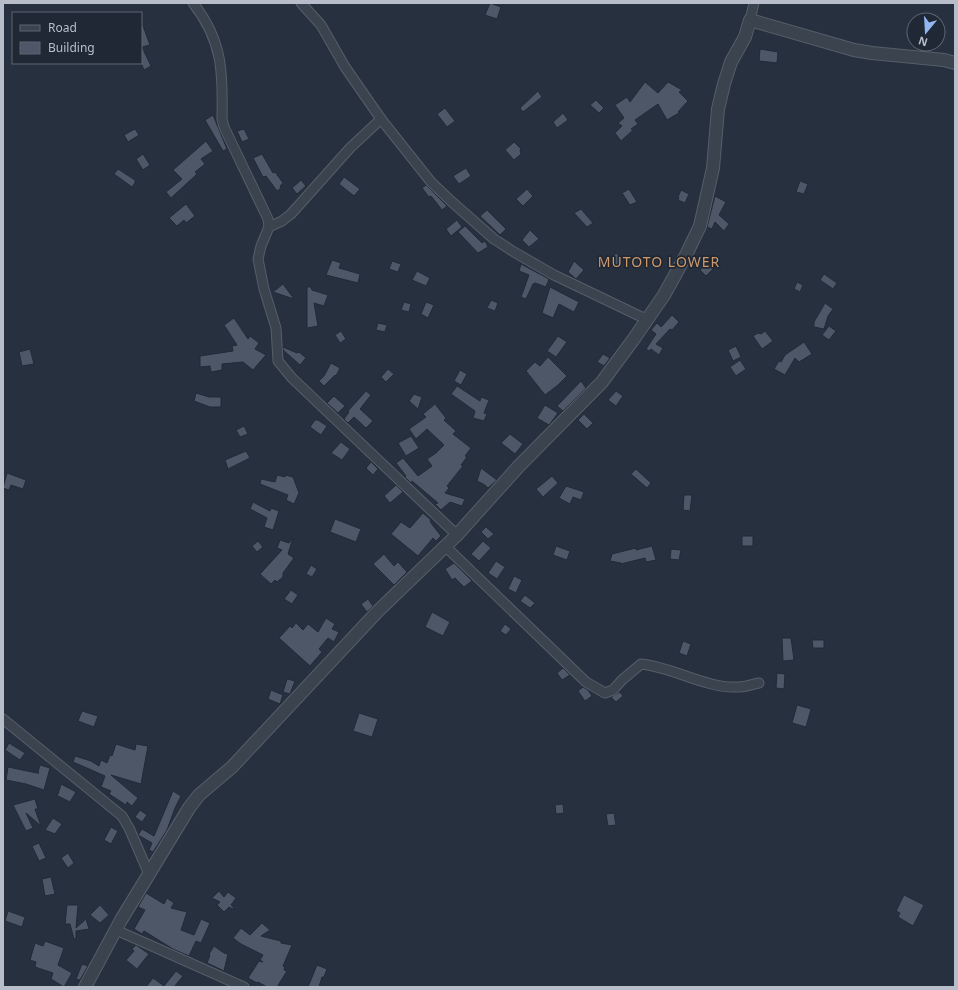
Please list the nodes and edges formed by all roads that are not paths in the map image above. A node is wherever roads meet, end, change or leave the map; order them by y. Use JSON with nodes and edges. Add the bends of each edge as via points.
{"nodes":[{"id":1,"x":192,"y":3,"type":"edge"},
{"id":2,"x":301,"y":3,"type":"edge"},
{"id":3,"x":754,"y":3,"type":"edge"},
{"id":4,"x":750,"y":20,"type":"junction"},
{"id":5,"x":955,"y":63,"type":"edge"},
{"id":6,"x":381,"y":119,"type":"junction"},
{"id":7,"x":269,"y":226,"type":"junction"},
{"id":8,"x":648,"y":320,"type":"junction"},
{"id":9,"x":457,"y":535,"type":"junction"},
{"id":10,"x":445,"y":546,"type":"junction"},
{"id":11,"x":759,"y":683,"type":"dead end"},
{"id":12,"x":3,"y":719,"type":"edge"},
{"id":13,"x":149,"y":874,"type":"junction"},
{"id":14,"x":116,"y":930,"type":"junction"},
{"id":15,"x":85,"y":987,"type":"edge"},
{"id":16,"x":244,"y":987,"type":"edge"}],
"edges":[{"from":1,"to":7,"type":"street","via":[[204,19],[216,45],[222,71],[224,127],[264,209]]},
{"from":2,"to":6,"type":"street","via":[[317,20],[345,67]]},
{"from":3,"to":4,"type":"street"},
{"from":4,"to":5,"type":"street","via":[[872,54]]},
{"from":4,"to":8,"type":"street","via":[[724,84],[718,109],[713,168],[700,226]]},
{"from":6,"to":7,"type":"street","via":[[350,148],[291,214]]},
{"from":6,"to":8,"type":"street","via":[[431,182],[504,246],[554,275]]},
{"from":7,"to":9,"type":"street","via":[[258,259],[276,328],[278,360],[292,378]]},
{"from":8,"to":9,"type":"street","via":[[602,382],[518,467]]},
{"from":9,"to":10,"type":"street"},
{"from":10,"to":11,"type":"street","via":[[586,682],[605,693],[613,690],[641,664],[714,684],[738,687]]},
{"from":10,"to":13,"type":"street","via":[[378,611],[232,767],[199,795]]},
{"from":12,"to":13,"type":"street","via":[[122,816]]},
{"from":13,"to":14,"type":"street"},
{"from":14,"to":15,"type":"street"},
{"from":14,"to":16,"type":"street"}]}
